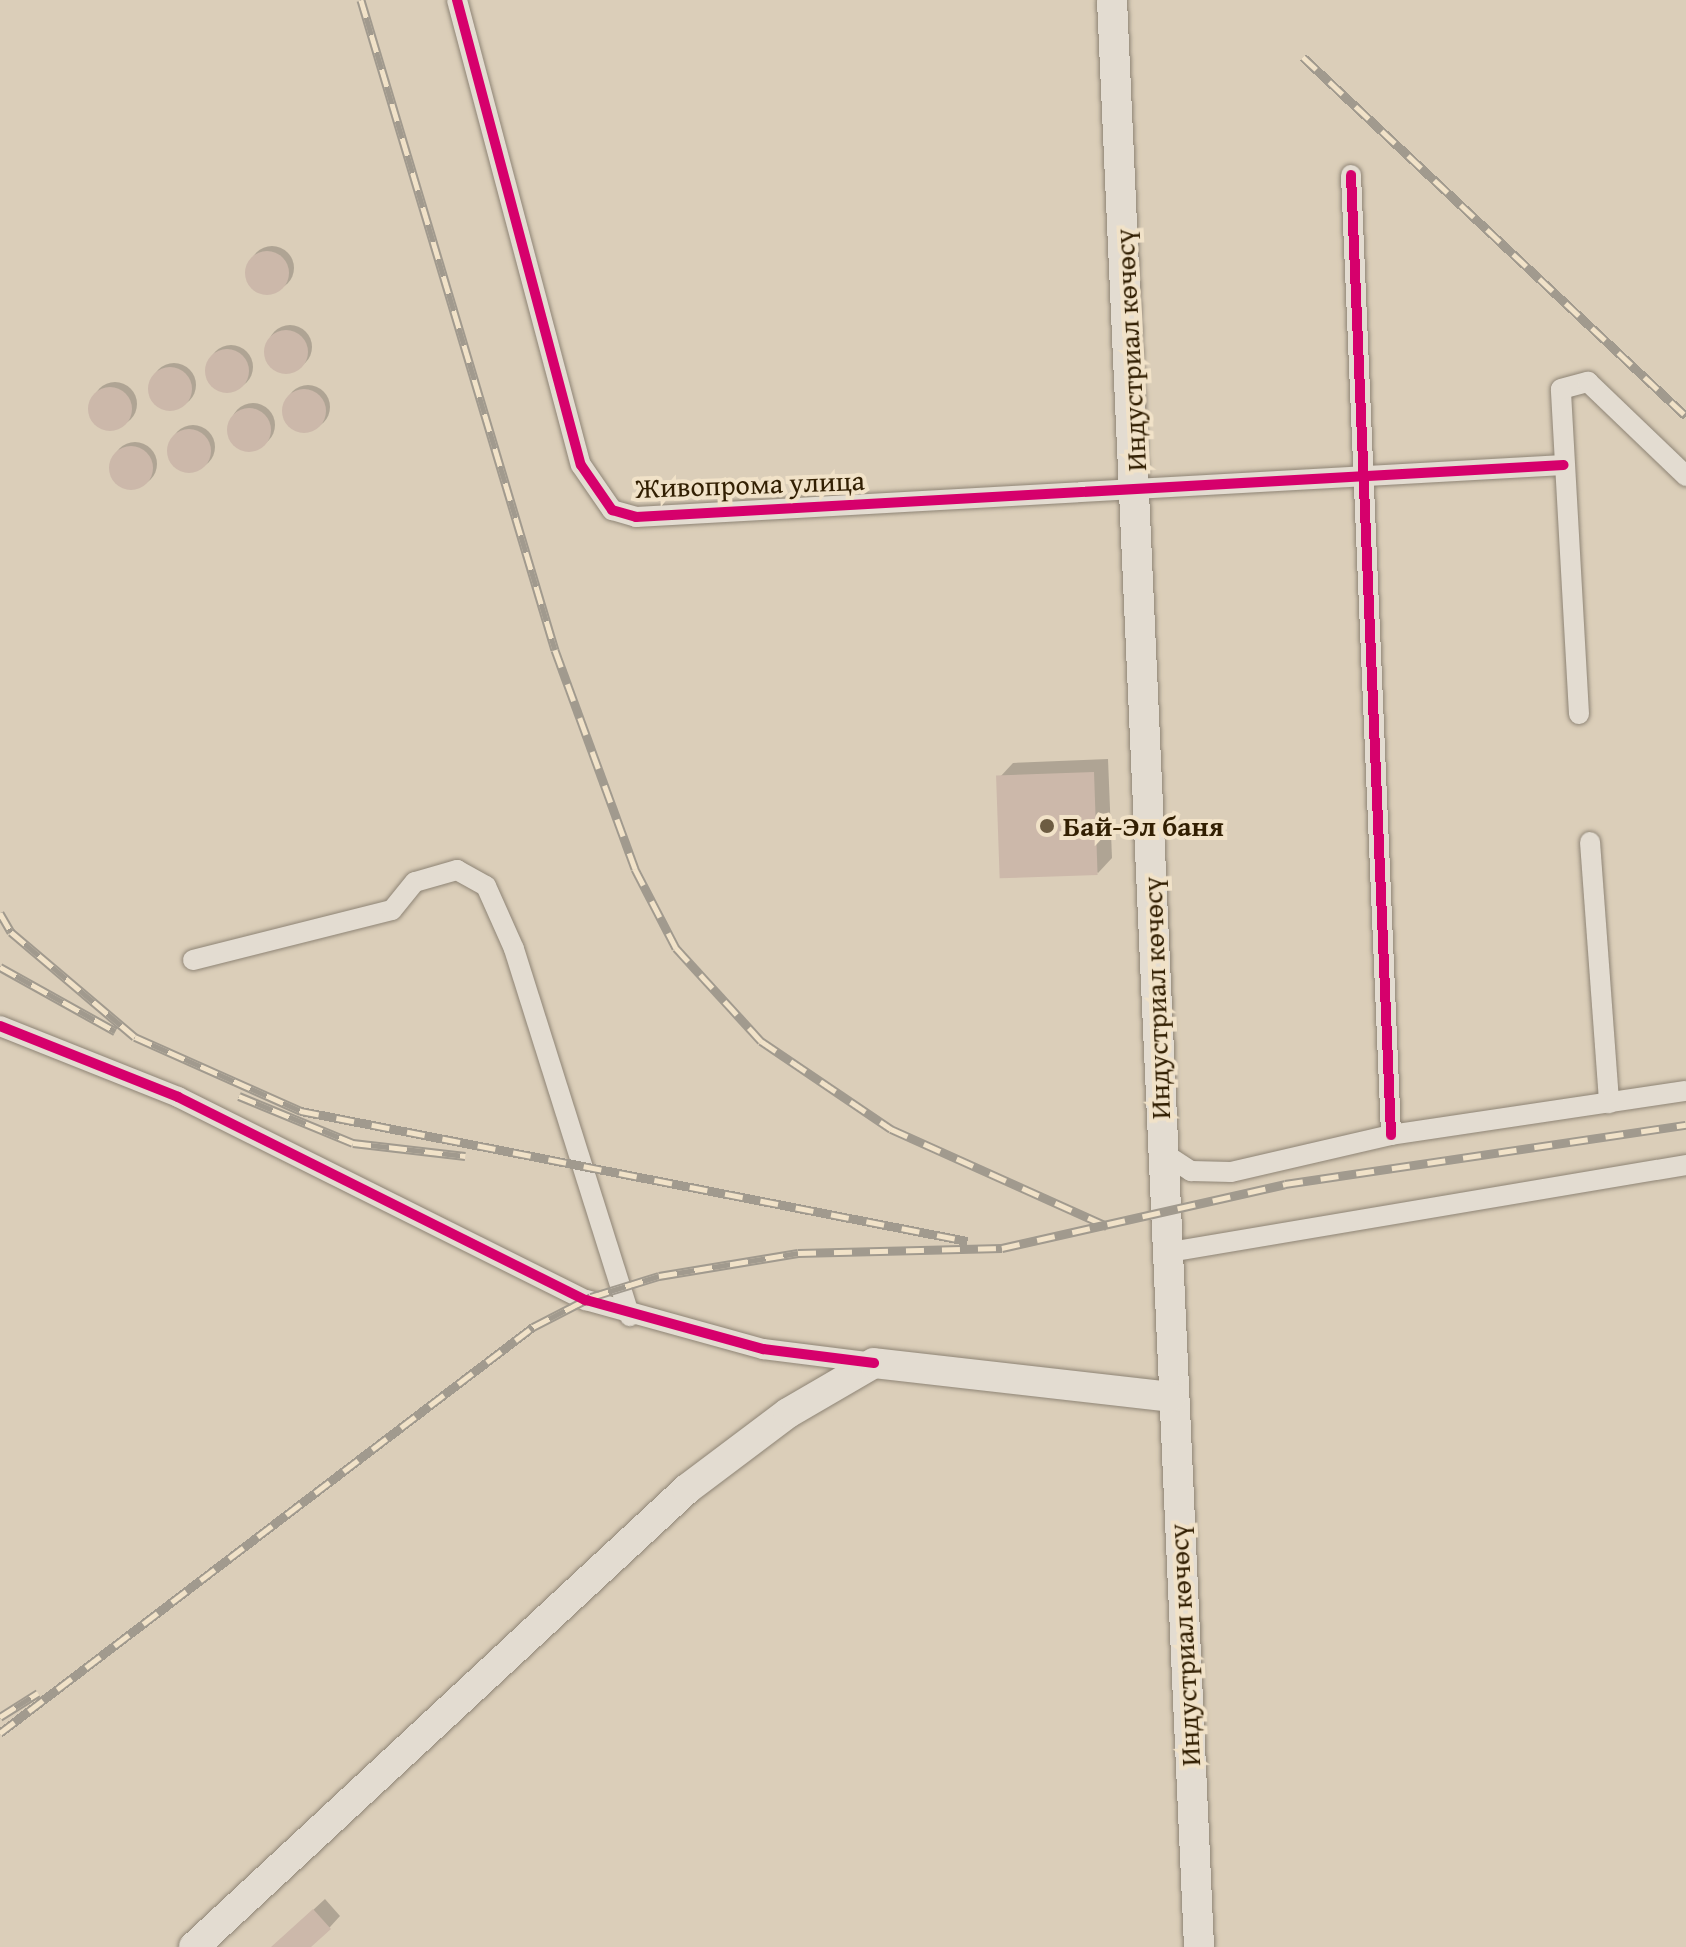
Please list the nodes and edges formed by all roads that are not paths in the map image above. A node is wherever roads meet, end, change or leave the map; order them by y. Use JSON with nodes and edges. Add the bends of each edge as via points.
{"nodes":[{"id":1,"x":457,"y":0,"type":"edge"},
{"id":2,"x":1112,"y":0,"type":"edge"},
{"id":3,"x":1351,"y":175,"type":"dead end"},
{"id":4,"x":1564,"y":465,"type":"junction"},
{"id":5,"x":1364,"y":476,"type":"junction"},
{"id":6,"x":1686,"y":476,"type":"edge"},
{"id":7,"x":1137,"y":488,"type":"junction"},
{"id":8,"x":1579,"y":714,"type":"dead end"},
{"id":9,"x":1590,"y":842,"type":"dead end"},
{"id":10,"x":193,"y":960,"type":"dead end"},
{"id":11,"x":0,"y":1026,"type":"edge"},
{"id":12,"x":1686,"y":1091,"type":"edge"},
{"id":13,"x":1609,"y":1103,"type":"junction"},
{"id":14,"x":1391,"y":1135,"type":"junction"},
{"id":15,"x":1160,"y":1151,"type":"junction"},
{"id":16,"x":1686,"y":1165,"type":"edge"},
{"id":17,"x":1164,"y":1253,"type":"junction"},
{"id":18,"x":630,"y":1316,"type":"junction"},
{"id":19,"x":874,"y":1363,"type":"junction"},
{"id":20,"x":1171,"y":1397,"type":"junction"},
{"id":21,"x":194,"y":1947,"type":"edge"},
{"id":22,"x":1199,"y":1947,"type":"edge"}],
"edges":[{"from":1,"to":7,"type":"street","name":"Живопрома улица","via":[[581,465],[612,510],[636,517]]},
{"from":2,"to":7,"type":"main road","name":"Индустриал көчөсү"},
{"from":3,"to":5,"type":"street"},
{"from":4,"to":5,"type":"street","name":"Живопрома улица"},
{"from":4,"to":6,"type":"street","via":[[1561,389],[1588,382]]},
{"from":4,"to":8,"type":"street"},
{"from":5,"to":7,"type":"street","name":"Живопрома улица"},
{"from":5,"to":14,"type":"street"},
{"from":7,"to":15,"type":"main road","name":"Индустриал көчөсү"},
{"from":9,"to":13,"type":"street"},
{"from":10,"to":18,"type":"street","via":[[392,910],[415,882],[457,870],[486,886],[514,949]]},
{"from":11,"to":18,"type":"street","via":[[178,1097],[455,1238]]},
{"from":12,"to":13,"type":"street"},
{"from":13,"to":14,"type":"street"},
{"from":14,"to":15,"type":"street","via":[[1231,1172],[1191,1171]]},
{"from":15,"to":17,"type":"main road","name":"Индустриал көчөсү"},
{"from":16,"to":17,"type":"street"},
{"from":17,"to":20,"type":"main road","name":"Индустриал көчөсү"},
{"from":18,"to":19,"type":"street","via":[[763,1349]]},
{"from":19,"to":20,"type":"main road"},
{"from":19,"to":21,"type":"main road","via":[[788,1413],[687,1489]]},
{"from":20,"to":22,"type":"main road","name":"Индустриал көчөсү"}]}
